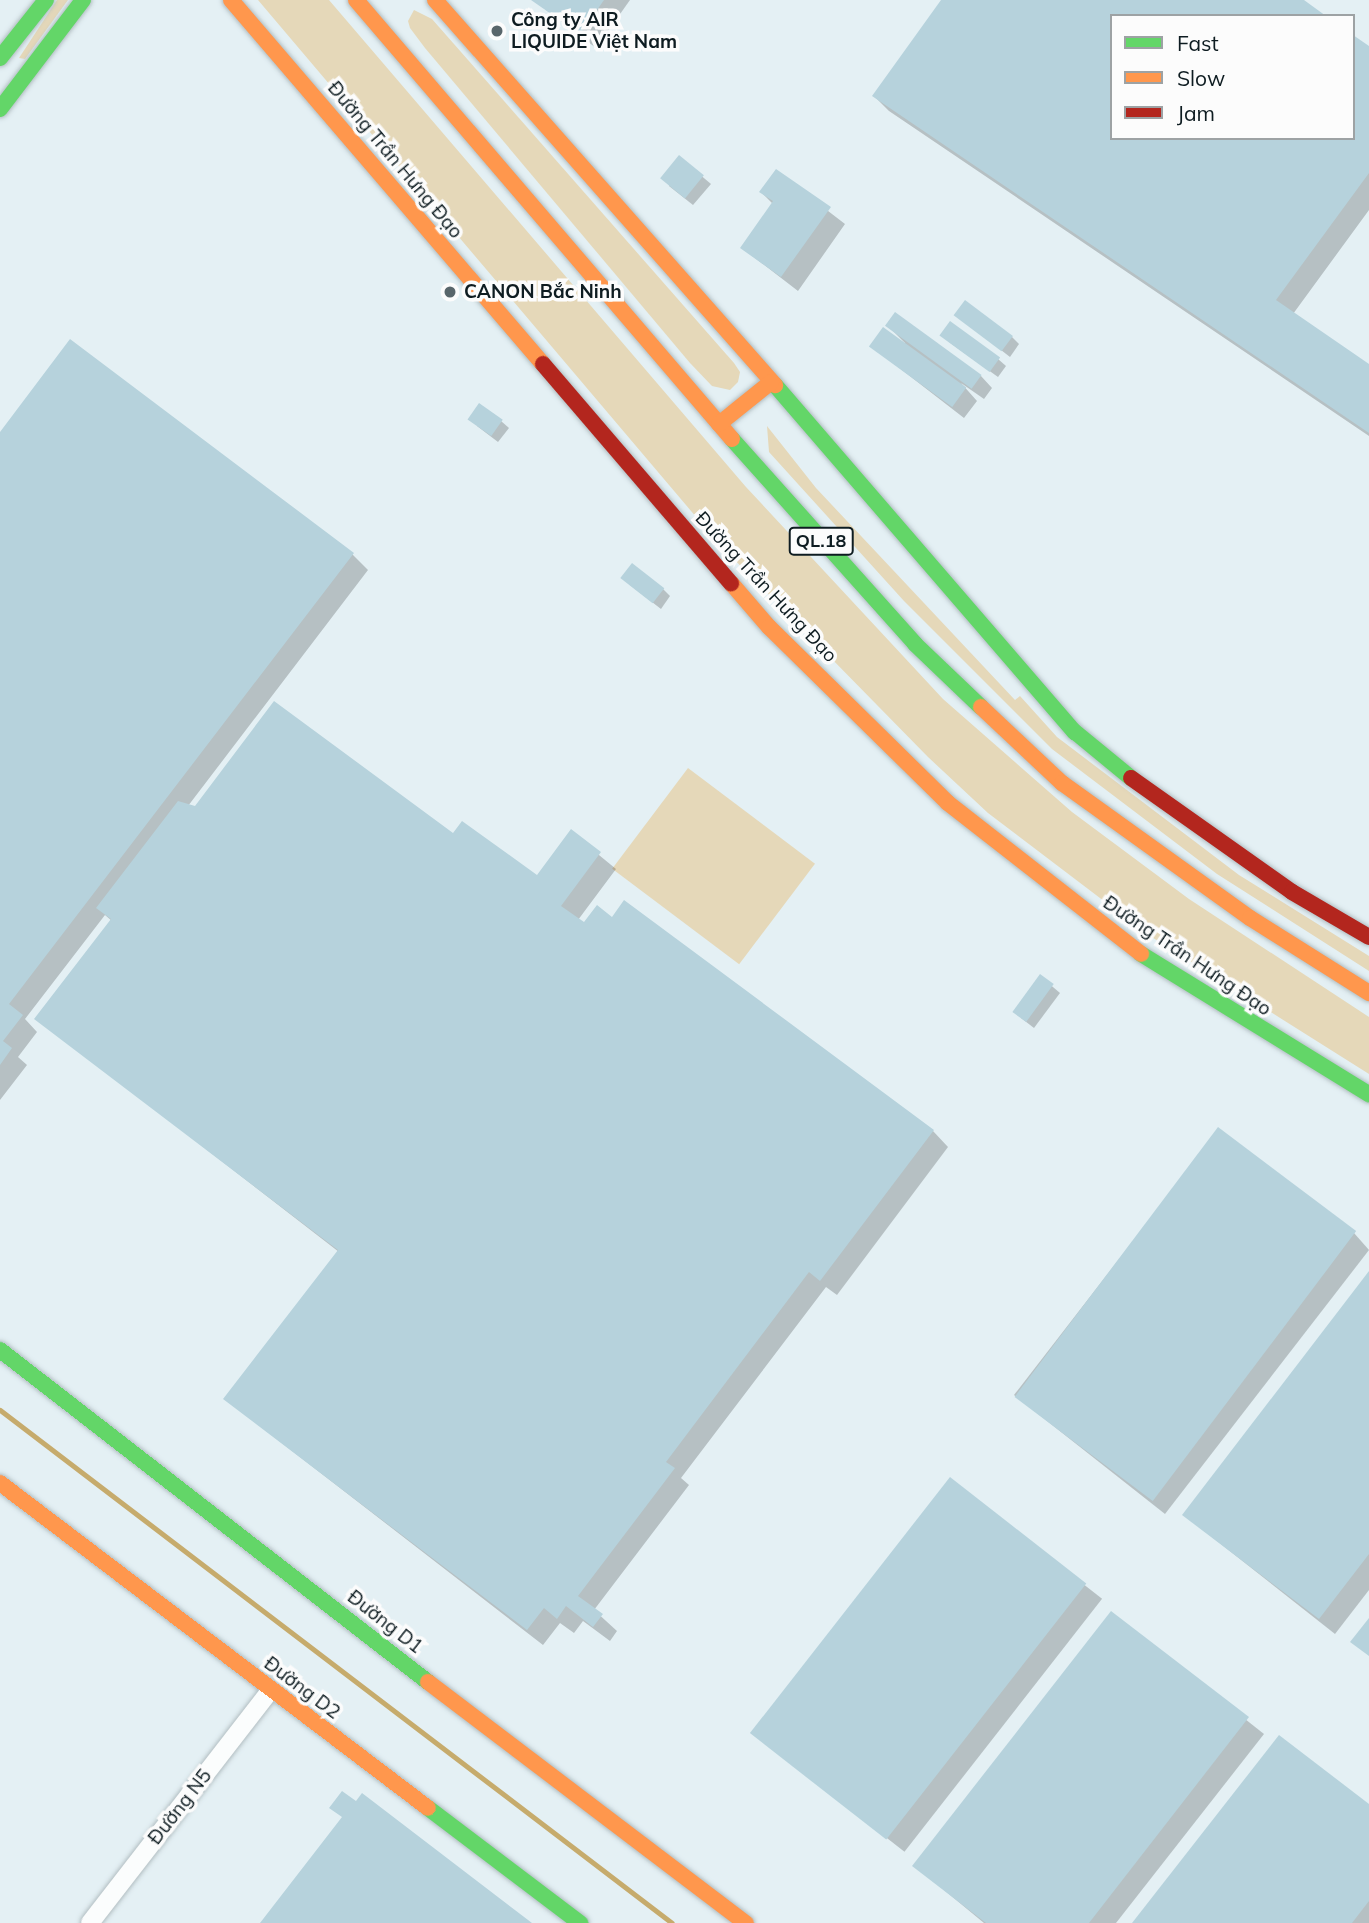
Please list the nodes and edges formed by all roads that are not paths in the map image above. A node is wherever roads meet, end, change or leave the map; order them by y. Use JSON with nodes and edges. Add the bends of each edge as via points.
{"nodes":[{"id":1,"x":46,"y":0,"type":"edge"},
{"id":2,"x":83,"y":0,"type":"edge"},
{"id":3,"x":231,"y":0,"type":"edge"},
{"id":4,"x":435,"y":0,"type":"edge"},
{"id":5,"x":365,"y":3,"type":"edge"},
{"id":6,"x":0,"y":58,"type":"edge"},
{"id":7,"x":0,"y":109,"type":"edge"},
{"id":8,"x":771,"y":382,"type":"junction"},
{"id":9,"x":719,"y":424,"type":"junction"},
{"id":10,"x":1369,"y":937,"type":"edge"},
{"id":11,"x":1369,"y":993,"type":"edge"},
{"id":12,"x":1369,"y":1094,"type":"edge"},
{"id":13,"x":0,"y":1350,"type":"edge"},
{"id":14,"x":0,"y":1483,"type":"edge"},
{"id":15,"x":270,"y":1691,"type":"junction"},
{"id":16,"x":90,"y":1923,"type":"edge"},
{"id":17,"x":580,"y":1923,"type":"edge"},
{"id":18,"x":746,"y":1923,"type":"edge"}],
"edges":[{"from":1,"to":6,"type":"main road"},
{"from":2,"to":7,"type":"main road"},
{"from":3,"to":12,"type":"main road","name":"Đường Trần Hưng Đạo","via":[[769,627],[947,803],[1119,941]]},
{"from":4,"to":8,"type":"main road"},
{"from":5,"to":9,"type":"main road","number":"QL.18"},
{"from":8,"to":9,"type":"main road"},
{"from":8,"to":10,"type":"main road","via":[[1075,732],[1155,797],[1292,892]]},
{"from":9,"to":11,"type":"main road","number":"QL.18","via":[[884,614],[1062,783],[1250,918]]},
{"from":13,"to":18,"type":"main road","name":"Đường D1"},
{"from":14,"to":15,"type":"main road","name":"Đường D2"},
{"from":15,"to":16,"type":"street","name":"Đường N5"},
{"from":15,"to":17,"type":"main road","name":"Đường D2"}]}
